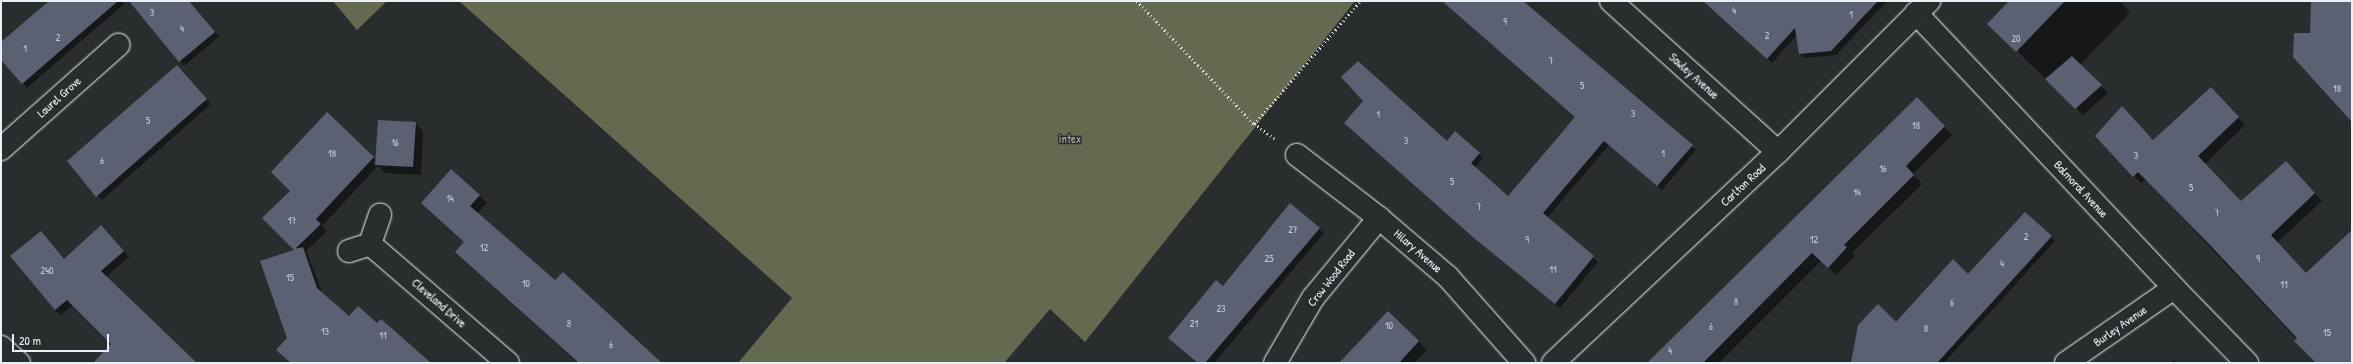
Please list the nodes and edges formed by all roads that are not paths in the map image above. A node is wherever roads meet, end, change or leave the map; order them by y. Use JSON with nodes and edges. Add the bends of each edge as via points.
{"nodes":[{"id":1,"x":1611,"y":1,"type":"edge"},
{"id":2,"x":1922,"y":7,"type":"edge"},
{"id":3,"x":118,"y":45,"type":"dead end"},
{"id":4,"x":1,"y":149,"type":"edge"},
{"id":5,"x":1778,"y":152,"type":"junction"},
{"id":6,"x":1297,"y":156,"type":"road end"},
{"id":7,"x":380,"y":215,"type":"dead end"},
{"id":8,"x":1379,"y":218,"type":"junction"},
{"id":9,"x":370,"y":244,"type":"junction"},
{"id":10,"x":349,"y":251,"type":"dead end"},
{"id":11,"x":2174,"y":288,"type":"junction"},
{"id":12,"x":1,"y":347,"type":"edge"},
{"id":13,"x":19,"y":363,"type":"edge"},
{"id":14,"x":508,"y":363,"type":"edge"},
{"id":15,"x":1275,"y":363,"type":"edge"},
{"id":16,"x":1524,"y":363,"type":"edge"},
{"id":17,"x":1553,"y":363,"type":"edge"},
{"id":18,"x":2066,"y":363,"type":"edge"},
{"id":19,"x":2247,"y":363,"type":"edge"}],
"edges":[{"from":1,"to":5,"type":"street","name":"Sawley Avenue"},
{"from":2,"to":5,"type":"street","name":"Carlton Road"},
{"from":2,"to":11,"type":"street","name":"Balmoral Avenue"},
{"from":3,"to":4,"type":"street","name":"Laurel Grove"},
{"from":5,"to":17,"type":"street","name":"Carlton Road"},
{"from":6,"to":8,"type":"street","name":"Hilary Avenue"},
{"from":7,"to":9,"type":"street"},
{"from":8,"to":15,"type":"street","name":"Crow Wood Road","via":[[1313,298]]},
{"from":8,"to":16,"type":"street","name":"Hilary Avenue","via":[[1448,277]]},
{"from":9,"to":10,"type":"street"},
{"from":9,"to":14,"type":"street","name":"Cleveland Drive"},
{"from":11,"to":18,"type":"street","name":"Burley Avenue"},
{"from":11,"to":19,"type":"street","name":"Balmoral Avenue"},
{"from":12,"to":13,"type":"street"}]}
